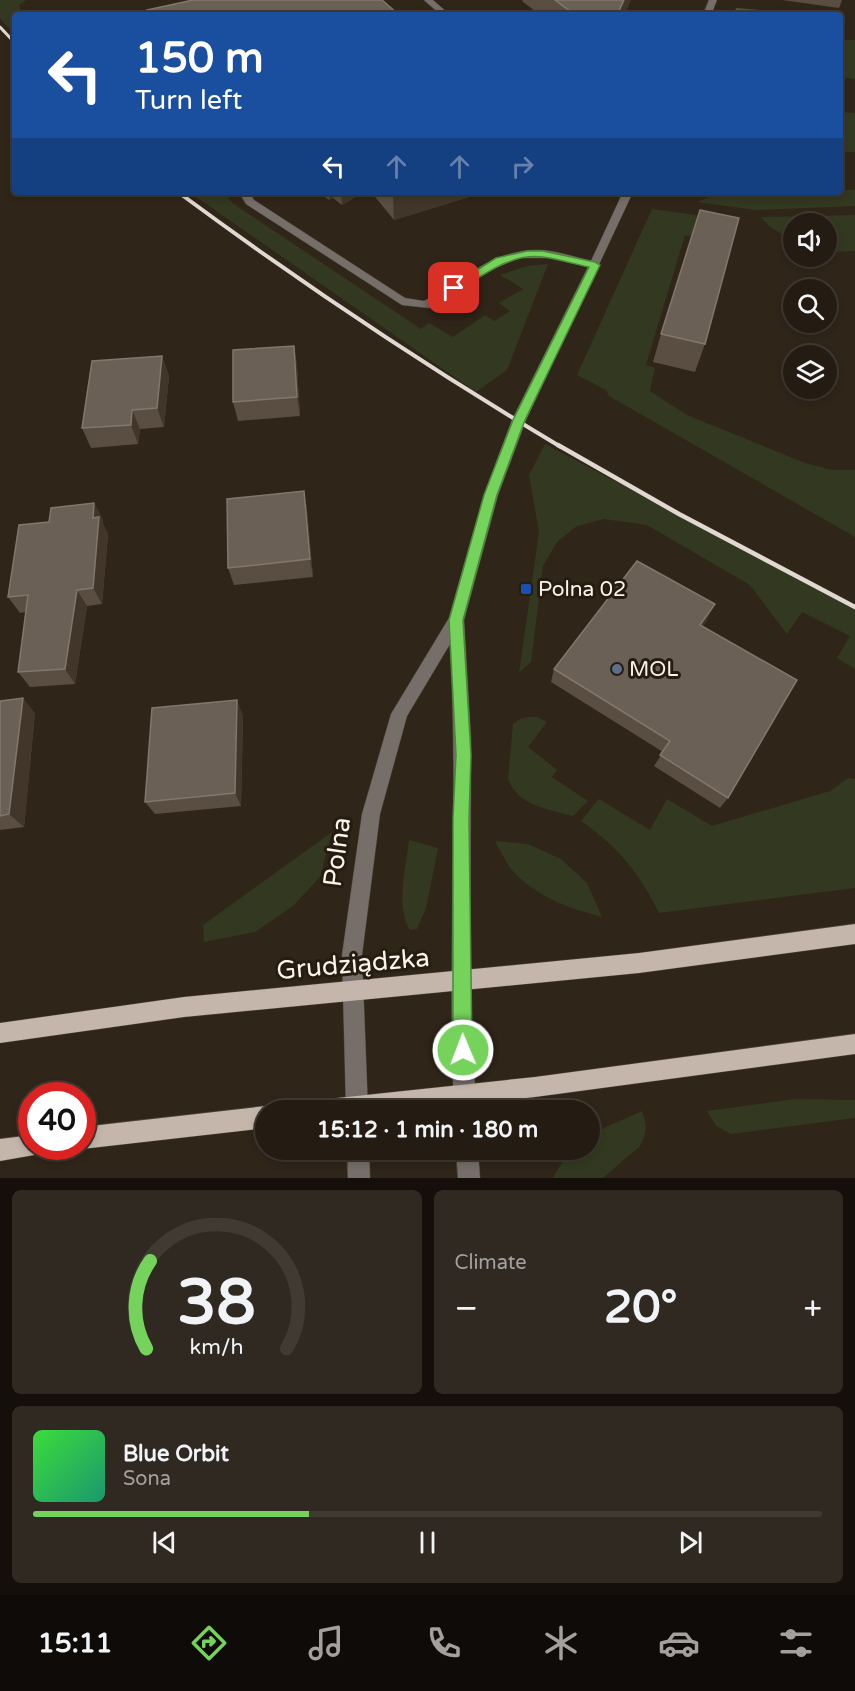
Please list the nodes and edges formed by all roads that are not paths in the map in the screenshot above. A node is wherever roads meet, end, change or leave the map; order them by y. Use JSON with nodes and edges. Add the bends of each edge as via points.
{"nodes":[{"id":1,"x":429,"y":0,"type":"edge"},
{"id":2,"x":443,"y":12,"type":"edge"},
{"id":3,"x":246,"y":195,"type":"edge"},
{"id":4,"x":627,"y":195,"type":"edge"},
{"id":5,"x":595,"y":265,"type":"junction"},
{"id":6,"x":456,"y":620,"type":"junction"},
{"id":7,"x":855,"y":934,"type":"edge"},
{"id":8,"x":461,"y":981,"type":"junction"},
{"id":9,"x":354,"y":992,"type":"junction"},
{"id":10,"x":0,"y":1034,"type":"edge"},
{"id":11,"x":855,"y":1044,"type":"edge"},
{"id":12,"x":357,"y":1100,"type":"edge"},
{"id":13,"x":464,"y":1100,"type":"edge"},
{"id":14,"x":484,"y":1100,"type":"edge"},
{"id":15,"x":255,"y":1118,"type":"edge"},
{"id":16,"x":96,"y":1136,"type":"edge"},
{"id":17,"x":18,"y":1148,"type":"edge"},
{"id":18,"x":0,"y":1150,"type":"edge"},
{"id":19,"x":358,"y":1160,"type":"edge"},
{"id":20,"x":468,"y":1160,"type":"edge"},
{"id":21,"x":359,"y":1178,"type":"edge"},
{"id":22,"x":469,"y":1178,"type":"edge"}],
"edges":[{"from":1,"to":2,"type":"street"},
{"from":3,"to":5,"type":"street","via":[[250,202],[402,301],[414,304],[425,305],[490,265],[517,255],[543,254]]},
{"from":4,"to":5,"type":"street","name":"Polna"},
{"from":5,"to":6,"type":"street","name":"Polna","via":[[519,420],[491,495]]},
{"from":6,"to":8,"type":"street","name":"Polna","via":[[463,755]]},
{"from":6,"to":9,"type":"street","name":"Polna","via":[[399,714],[370,814],[352,955]]},
{"from":7,"to":8,"type":"main road","name":"Grudziądzka","via":[[702,956]]},
{"from":8,"to":9,"type":"main road","name":"Grudziądzka"},
{"from":8,"to":13,"type":"street","name":"Polna"},
{"from":9,"to":10,"type":"main road","name":"Grudziądzka","via":[[184,1007]]},
{"from":9,"to":12,"type":"street","name":"Polna"},
{"from":11,"to":14,"type":"main road"},
{"from":15,"to":16,"type":"main road"},
{"from":17,"to":18,"type":"main road"},
{"from":19,"to":21,"type":"street"},
{"from":20,"to":22,"type":"street"}]}
